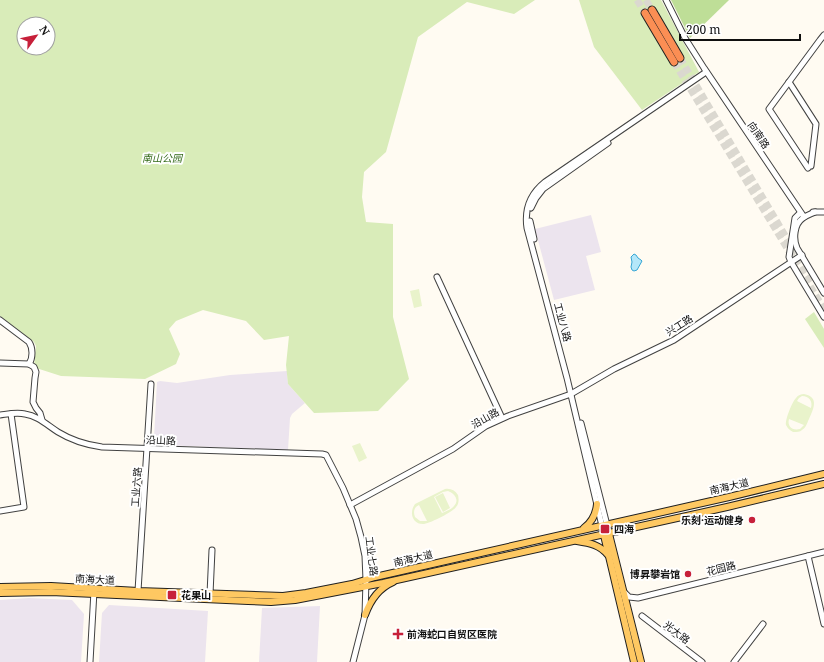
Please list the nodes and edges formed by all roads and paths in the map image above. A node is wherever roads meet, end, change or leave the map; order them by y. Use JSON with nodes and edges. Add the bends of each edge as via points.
{"nodes":[{"id":1,"x":666,"y":0,"type":"edge"},
{"id":2,"x":648,"y":12,"type":"tunnel mouth"},
{"id":3,"x":824,"y":35,"type":"edge"},
{"id":4,"x":677,"y":60,"type":"tunnel mouth"},
{"id":5,"x":706,"y":72,"type":"junction"},
{"id":6,"x":789,"y":82,"type":"junction"},
{"id":7,"x":824,"y":212,"type":"edge"},
{"id":8,"x":802,"y":215,"type":"junction"},
{"id":9,"x":802,"y":255,"type":"junction"},
{"id":10,"x":791,"y":262,"type":"junction"},
{"id":11,"x":436,"y":277,"type":"dead end"},
{"id":12,"x":824,"y":292,"type":"edge"},
{"id":13,"x":824,"y":317,"type":"edge"},
{"id":14,"x":0,"y":320,"type":"edge"},
{"id":15,"x":0,"y":363,"type":"edge"},
{"id":16,"x":30,"y":364,"type":"junction"},
{"id":17,"x":151,"y":384,"type":"dead end"},
{"id":18,"x":573,"y":393,"type":"junction"},
{"id":19,"x":11,"y":414,"type":"junction"},
{"id":20,"x":0,"y":416,"type":"edge"},
{"id":21,"x":502,"y":418,"type":"junction"},
{"id":22,"x":42,"y":420,"type":"junction"},
{"id":23,"x":147,"y":448,"type":"junction"},
{"id":24,"x":327,"y":457,"type":"joint"},
{"id":25,"x":824,"y":474,"type":"edge"},
{"id":26,"x":824,"y":484,"type":"edge"},
{"id":27,"x":597,"y":504,"type":"junction"},
{"id":28,"x":350,"y":505,"type":"junction"},
{"id":29,"x":0,"y":511,"type":"edge"},
{"id":30,"x":604,"y":525,"type":"junction"},
{"id":31,"x":581,"y":530,"type":"junction"},
{"id":32,"x":606,"y":533,"type":"junction"},
{"id":33,"x":571,"y":541,"type":"junction"},
{"id":34,"x":212,"y":550,"type":"dead end"},
{"id":35,"x":824,"y":552,"type":"edge"},
{"id":36,"x":808,"y":556,"type":"junction"},
{"id":37,"x":610,"y":558,"type":"junction"},
{"id":38,"x":399,"y":579,"type":"junction"},
{"id":39,"x":366,"y":583,"type":"junction"},
{"id":40,"x":0,"y":587,"type":"edge"},
{"id":41,"x":623,"y":590,"type":"junction"},
{"id":42,"x":94,"y":591,"type":"junction"},
{"id":43,"x":138,"y":591,"type":"junction"},
{"id":44,"x":0,"y":593,"type":"edge"},
{"id":45,"x":210,"y":594,"type":"junction"},
{"id":46,"x":638,"y":598,"type":"junction"},
{"id":47,"x":628,"y":610,"type":"junction"},
{"id":48,"x":365,"y":615,"type":"junction"},
{"id":49,"x":642,"y":616,"type":"dead end"},
{"id":50,"x":763,"y":624,"type":"dead end"},
{"id":51,"x":824,"y":624,"type":"edge"},
{"id":52,"x":90,"y":662,"type":"edge"},
{"id":53,"x":353,"y":662,"type":"edge"},
{"id":54,"x":634,"y":662,"type":"edge"},
{"id":55,"x":641,"y":662,"type":"edge"},
{"id":56,"x":702,"y":662,"type":"edge"},
{"id":57,"x":734,"y":662,"type":"edge"}],
"edges":[{"from":1,"to":5,"type":"street","name":"向南路"},
{"from":2,"to":4,"type":"highway"},
{"from":3,"to":6,"type":"street"},
{"from":5,"to":8,"type":"street","name":"向南路"},
{"from":5,"to":18,"type":"street","name":"工业八路","via":[[548,185],[533,203],[529,219]]},
{"from":6,"to":6,"type":"street","via":[[769,109],[810,167],[816,124]]},
{"from":7,"to":8,"type":"street"},
{"from":8,"to":9,"type":"street","via":[[795,237],[796,246]]},
{"from":8,"to":10,"type":"street","via":[[795,218],[789,253]]},
{"from":9,"to":10,"type":"street","name":"兴工路"},
{"from":9,"to":12,"type":"street"},
{"from":10,"to":13,"type":"street"},
{"from":10,"to":18,"type":"street","name":"兴工路","via":[[674,340],[614,369]]},
{"from":11,"to":21,"type":"street"},
{"from":14,"to":16,"type":"street","via":[[32,346]]},
{"from":15,"to":16,"type":"street"},
{"from":16,"to":22,"type":"street","via":[[36,372],[33,402]]},
{"from":17,"to":23,"type":"street","name":"工业六路"},
{"from":18,"to":21,"type":"street","name":"沿山路"},
{"from":18,"to":27,"type":"street","name":"工业八路"},
{"from":18,"to":30,"type":"street","name":"工业八路"},
{"from":19,"to":20,"type":"street","name":"沿山路"},
{"from":19,"to":22,"type":"street","name":"沿山路","via":[[24,414]]},
{"from":19,"to":29,"type":"street","via":[[24,508]]},
{"from":21,"to":28,"type":"street","name":"沿山路","via":[[454,449]]},
{"from":22,"to":23,"type":"street","name":"沿山路","via":[[67,437],[86,444]]},
{"from":23,"to":24,"type":"street","name":"沿山路","via":[[322,454]]},
{"from":23,"to":43,"type":"street","name":"工业六路"},
{"from":24,"to":28,"type":"street","name":"工业七路"},
{"from":25,"to":30,"type":"main road","name":"南海大道"},
{"from":26,"to":32,"type":"main road","name":"南海大道"},
{"from":27,"to":30,"type":"street","name":"工业八路"},
{"from":27,"to":31,"type":"main road","via":[[592,521]]},
{"from":28,"to":39,"type":"street","name":"工业七路","via":[[362,541]]},
{"from":30,"to":31,"type":"main road","name":"南海大道"},
{"from":30,"to":32,"type":"main road","name":"工业八路"},
{"from":31,"to":39,"type":"main road","name":"南海大道"},
{"from":32,"to":33,"type":"main road","name":"南海大道"},
{"from":32,"to":37,"type":"main road","name":"工业八路"},
{"from":32,"to":41,"type":"main road","name":"工业八路"},
{"from":33,"to":37,"type":"main road","via":[[595,545],[604,550]]},
{"from":33,"to":38,"type":"main road","name":"南海大道"},
{"from":34,"to":45,"type":"street"},
{"from":35,"to":36,"type":"street","name":"花园路"},
{"from":36,"to":46,"type":"street","name":"花园路"},
{"from":36,"to":51,"type":"street"},
{"from":37,"to":54,"type":"main road","name":"工业八路"},
{"from":38,"to":39,"type":"main road","name":"南海大道"},
{"from":38,"to":48,"type":"main road","via":[[376,595]]},
{"from":39,"to":42,"type":"main road","name":"南海大道","via":[[306,598],[270,602]]},
{"from":39,"to":45,"type":"main road","name":"南海大道","via":[[294,595]]},
{"from":39,"to":48,"type":"street","name":"工业七路"},
{"from":40,"to":42,"type":"main road","name":"南海大道","via":[[51,586]]},
{"from":41,"to":46,"type":"street","via":[[629,597]]},
{"from":41,"to":47,"type":"main road","name":"工业八路"},
{"from":42,"to":43,"type":"main road","name":"南海大道"},
{"from":42,"to":44,"type":"main road","name":"南海大道"},
{"from":42,"to":52,"type":"street"},
{"from":43,"to":45,"type":"main road","name":"南海大道"},
{"from":46,"to":47,"type":"street","via":[[631,602]]},
{"from":47,"to":55,"type":"main road","name":"工业八路"},
{"from":48,"to":53,"type":"street","name":"工业七路"},
{"from":49,"to":56,"type":"street","name":"光大路"},
{"from":50,"to":57,"type":"street"}]}
